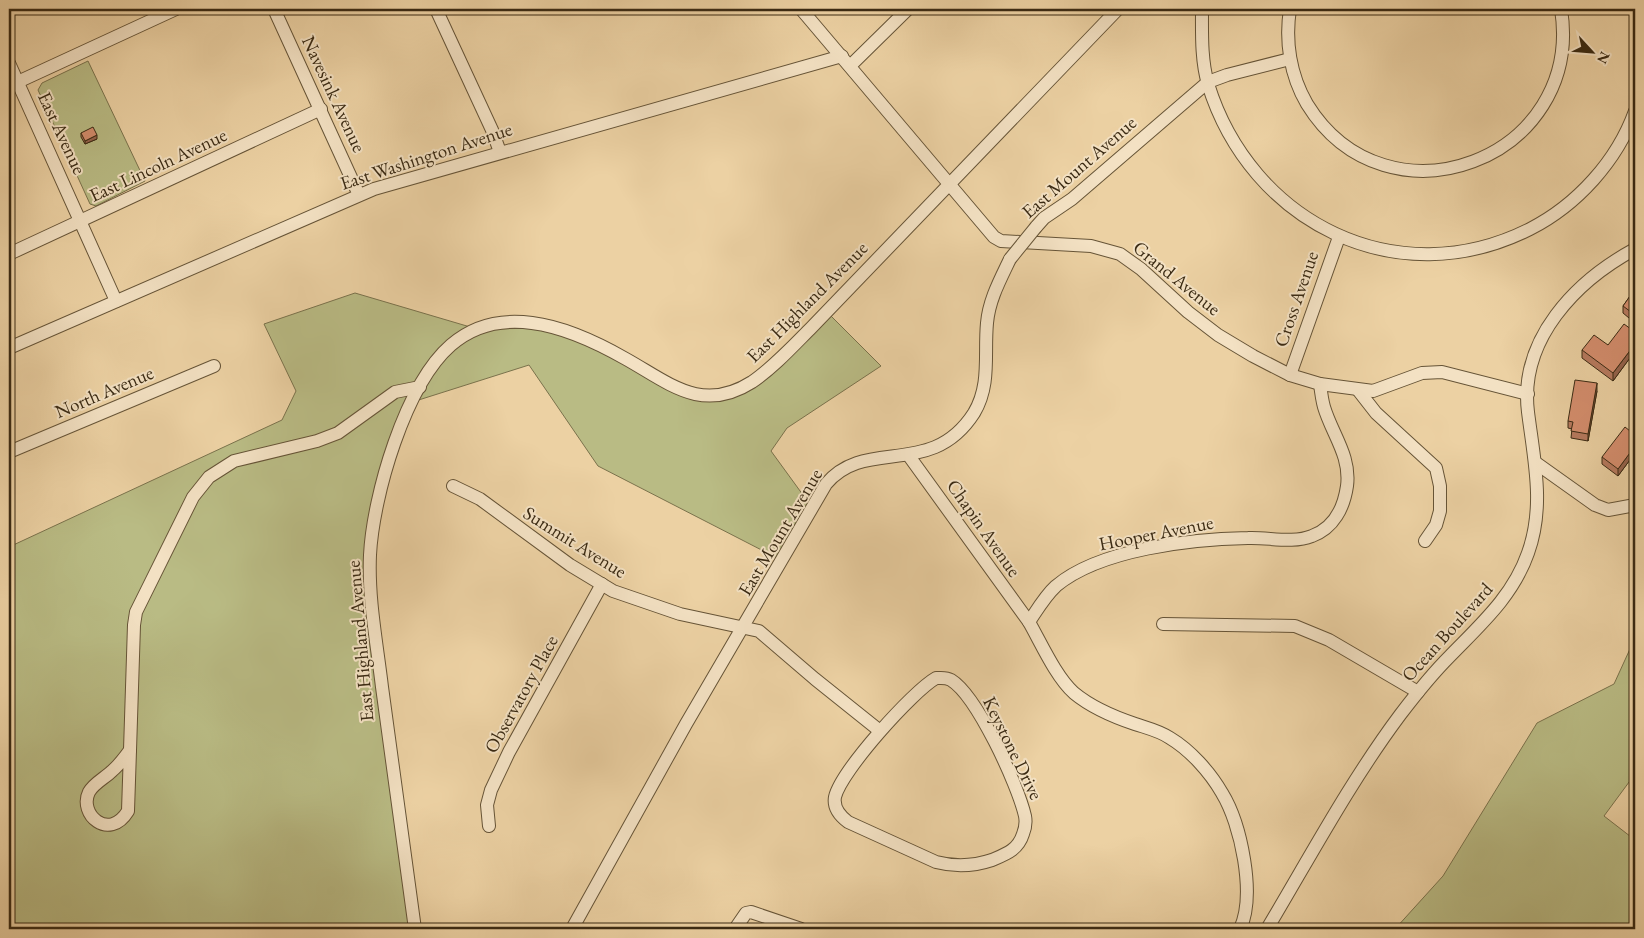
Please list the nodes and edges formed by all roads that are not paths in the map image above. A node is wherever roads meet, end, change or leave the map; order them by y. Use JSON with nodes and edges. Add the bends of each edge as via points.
{"nodes":[{"id":1,"x":176,"y":9,"type":"edge"},
{"id":2,"x":274,"y":9,"type":"edge"},
{"id":3,"x":436,"y":9,"type":"edge"},
{"id":4,"x":801,"y":9,"type":"edge"},
{"id":5,"x":908,"y":9,"type":"edge"},
{"id":6,"x":1118,"y":9,"type":"edge"},
{"id":7,"x":1202,"y":9,"type":"edge"},
{"id":8,"x":1290,"y":9,"type":"edge"},
{"id":9,"x":1561,"y":9,"type":"edge"},
{"id":10,"x":1290,"y":59,"type":"junction"},
{"id":11,"x":846,"y":61,"type":"junction"},
{"id":12,"x":9,"y":63,"type":"edge"},
{"id":13,"x":1208,"y":82,"type":"junction"},
{"id":14,"x":13,"y":84,"type":"edge"},
{"id":15,"x":321,"y":109,"type":"junction"},
{"id":16,"x":1635,"y":111,"type":"edge"},
{"id":17,"x":500,"y":152,"type":"junction"},
{"id":18,"x":948,"y":184,"type":"junction"},
{"id":19,"x":359,"y":195,"type":"junction"},
{"id":20,"x":82,"y":221,"type":"junction"},
{"id":21,"x":1339,"y":237,"type":"junction"},
{"id":22,"x":1635,"y":249,"type":"edge"},
{"id":23,"x":9,"y":254,"type":"edge"},
{"id":24,"x":116,"y":301,"type":"junction"},
{"id":25,"x":9,"y":348,"type":"edge"},
{"id":26,"x":214,"y":366,"type":"dead end"},
{"id":27,"x":1290,"y":375,"type":"junction"},
{"id":28,"x":1320,"y":384,"type":"junction"},
{"id":29,"x":420,"y":387,"type":"junction"},
{"id":30,"x":1358,"y":390,"type":"junction"},
{"id":31,"x":1528,"y":394,"type":"junction"},
{"id":32,"x":9,"y":452,"type":"edge"},
{"id":33,"x":909,"y":456,"type":"junction"},
{"id":34,"x":1536,"y":463,"type":"junction"},
{"id":35,"x":453,"y":486,"type":"dead end"},
{"id":36,"x":1635,"y":505,"type":"edge"},
{"id":37,"x":1425,"y":541,"type":"dead end"},
{"id":38,"x":602,"y":584,"type":"junction"},
{"id":39,"x":1029,"y":622,"type":"junction"},
{"id":40,"x":1163,"y":624,"type":"dead end"},
{"id":41,"x":744,"y":627,"type":"junction"},
{"id":42,"x":1418,"y":692,"type":"junction"},
{"id":43,"x":880,"y":731,"type":"junction"},
{"id":44,"x":130,"y":750,"type":"junction"},
{"id":45,"x":489,"y":826,"type":"dead end"},
{"id":46,"x":415,"y":929,"type":"edge"},
{"id":47,"x":572,"y":929,"type":"edge"},
{"id":48,"x":735,"y":929,"type":"edge"},
{"id":49,"x":801,"y":929,"type":"edge"},
{"id":50,"x":1240,"y":929,"type":"edge"},
{"id":51,"x":1267,"y":929,"type":"edge"}],
"edges":[{"from":1,"to":14,"type":"street"},
{"from":2,"to":15,"type":"street","name":"Navesink Avenue"},
{"from":3,"to":17,"type":"street"},
{"from":4,"to":11,"type":"street","name":"Grand Avenue"},
{"from":5,"to":11,"type":"street","name":"East Washington Avenue"},
{"from":6,"to":18,"type":"street","name":"East Highland Avenue"},
{"from":7,"to":13,"type":"street"},
{"from":8,"to":10,"type":"street"},
{"from":9,"to":10,"type":"street","via":[[1562,56],[1558,74],[1542,107],[1504,146],[1488,156],[1454,168],[1414,171],[1394,168],[1341,142],[1313,114],[1303,97]]},
{"from":10,"to":13,"type":"street","name":"East Mount Avenue"},
{"from":11,"to":17,"type":"street","name":"East Washington Avenue"},
{"from":11,"to":18,"type":"street","name":"Grand Avenue"},
{"from":12,"to":14,"type":"street","name":"East Avenue"},
{"from":13,"to":21,"type":"street","via":[[1234,143],[1264,183],[1286,204]]},
{"from":13,"to":33,"type":"street","name":"East Mount Avenue","bridge":true,"via":[[1036,227],[1010,260],[995,291],[987,324],[986,379],[979,404],[953,438]]},
{"from":14,"to":20,"type":"street","name":"East Avenue"},
{"from":15,"to":19,"type":"street","name":"Navesink Avenue"},
{"from":15,"to":20,"type":"street","name":"East Lincoln Avenue"},
{"from":16,"to":21,"type":"street","via":[[1612,156],[1582,193],[1555,215],[1510,240],[1483,249],[1426,255],[1394,252]]},
{"from":17,"to":19,"type":"street","name":"East Washington Avenue"},
{"from":18,"to":27,"type":"street","name":"Grand Avenue","via":[[994,238],[1091,246],[1120,254],[1218,335]]},
{"from":18,"to":29,"type":"street","name":"East Highland Avenue","via":[[812,327],[771,366],[737,389],[710,396],[693,394],[669,385],[594,342],[556,328],[514,321],[486,325],[464,336],[441,355]]},
{"from":19,"to":24,"type":"street","name":"East Washington Avenue"},
{"from":20,"to":23,"type":"street","name":"East Lincoln Avenue"},
{"from":20,"to":24,"type":"street","name":"East Avenue"},
{"from":21,"to":27,"type":"street","name":"Cross Avenue"},
{"from":22,"to":31,"type":"street","name":"Ocean Boulevard","via":[[1590,278],[1558,312],[1537,350]]},
{"from":24,"to":25,"type":"street","name":"East Washington Avenue"},
{"from":26,"to":32,"type":"street","name":"North Avenue"},
{"from":27,"to":28,"type":"street","name":"Grand Avenue"},
{"from":28,"to":30,"type":"street","name":"Grand Avenue"},
{"from":28,"to":39,"type":"street","name":"Hooper Avenue","via":[[1324,406],[1347,470],[1344,500],[1338,515],[1326,529],[1296,540],[1213,540],[1145,550],[1095,563],[1055,587]]},
{"from":29,"to":44,"type":"street","via":[[395,392],[338,433],[234,461],[201,484],[136,612]]},
{"from":29,"to":46,"type":"street","name":"East Highland Avenue","via":[[390,457],[374,521],[370,558],[377,643]]},
{"from":30,"to":31,"type":"street","name":"Grand Avenue","via":[[1373,391],[1422,373],[1442,372]]},
{"from":30,"to":37,"type":"street","via":[[1376,413],[1436,468],[1440,510],[1436,525]]},
{"from":31,"to":34,"type":"street","name":"Ocean Boulevard"},
{"from":33,"to":39,"type":"street","name":"Chapin Avenue"},
{"from":33,"to":41,"type":"street","name":"East Mount Avenue","via":[[851,464],[832,477]]},
{"from":34,"to":36,"type":"street","via":[[1595,505],[1608,510]]},
{"from":34,"to":42,"type":"street","name":"Ocean Boulevard","via":[[1537,515],[1521,571],[1490,615]]},
{"from":35,"to":38,"type":"street","name":"Summit Avenue","via":[[480,498],[530,538]]},
{"from":38,"to":41,"type":"street","name":"Summit Avenue","via":[[664,609]]},
{"from":38,"to":45,"type":"street","name":"Observatory Place","via":[[491,790],[487,805]]},
{"from":39,"to":50,"type":"street","via":[[1075,693],[1109,714],[1174,740],[1187,750],[1222,793],[1240,842],[1246,873],[1246,904]]},
{"from":40,"to":42,"type":"street","via":[[1296,626],[1329,640]]},
{"from":41,"to":43,"type":"street","via":[[759,631]]},
{"from":41,"to":47,"type":"street","name":"East Mount Avenue"},
{"from":42,"to":51,"type":"street","name":"Ocean Boulevard","via":[[1365,765]]},
{"from":43,"to":43,"type":"street","name":"Keystone Drive","via":[[835,795],[835,804],[842,818],[857,828],[951,866],[987,862],[1014,849],[1024,833],[1025,816],[977,709],[959,686],[949,679],[936,678]]},
{"from":44,"to":44,"type":"street","via":[[114,770],[89,792],[87,800],[91,814],[104,824],[116,825],[128,811]]},
{"from":48,"to":49,"type":"street","via":[[746,913],[752,912]]}]}
